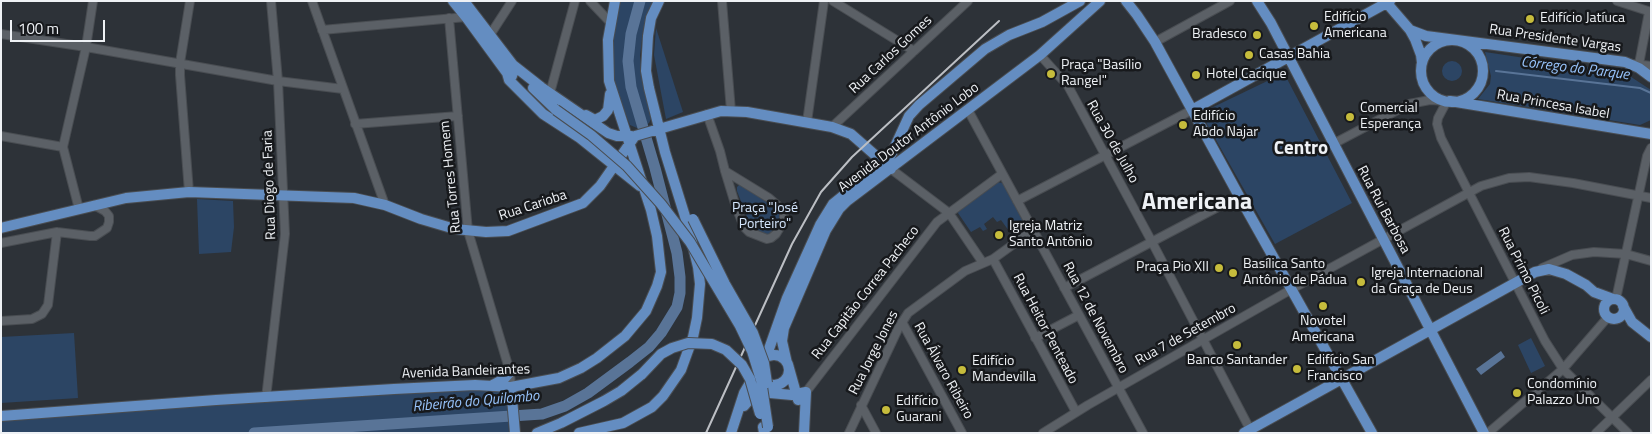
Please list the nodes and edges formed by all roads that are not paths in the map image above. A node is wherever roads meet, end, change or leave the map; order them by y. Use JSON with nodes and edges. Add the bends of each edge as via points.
{"nodes":[{"id":1,"x":93,"y":1,"type":"edge"},
{"id":2,"x":190,"y":1,"type":"edge"},
{"id":3,"x":271,"y":1,"type":"edge"},
{"id":4,"x":312,"y":1,"type":"edge"},
{"id":5,"x":453,"y":1,"type":"edge"},
{"id":6,"x":464,"y":1,"type":"edge"},
{"id":7,"x":512,"y":1,"type":"edge"},
{"id":8,"x":575,"y":1,"type":"edge"},
{"id":9,"x":590,"y":1,"type":"edge"},
{"id":10,"x":615,"y":1,"type":"edge"},
{"id":11,"x":659,"y":1,"type":"edge"},
{"id":12,"x":722,"y":1,"type":"edge"},
{"id":13,"x":824,"y":1,"type":"edge"},
{"id":14,"x":833,"y":1,"type":"edge"},
{"id":15,"x":1080,"y":1,"type":"edge"},
{"id":16,"x":1100,"y":1,"type":"edge"},
{"id":17,"x":1126,"y":1,"type":"edge"},
{"id":18,"x":1230,"y":1,"type":"edge"},
{"id":19,"x":1257,"y":1,"type":"edge"},
{"id":20,"x":1617,"y":1,"type":"edge"},
{"id":21,"x":966,"y":2,"type":"edge"},
{"id":22,"x":1387,"y":2,"type":"edge"},
{"id":23,"x":1650,"y":12,"type":"edge"},
{"id":24,"x":466,"y":17,"type":"junction"},
{"id":25,"x":449,"y":18,"type":"junction"},
{"id":26,"x":610,"y":22,"type":"junction"},
{"id":27,"x":322,"y":30,"type":"junction"},
{"id":28,"x":1410,"y":30,"type":"junction"},
{"id":29,"x":1,"y":34,"type":"edge"},
{"id":30,"x":490,"y":35,"type":"junction"},
{"id":31,"x":1456,"y":40,"type":"junction"},
{"id":32,"x":1155,"y":42,"type":"junction"},
{"id":33,"x":86,"y":47,"type":"junction"},
{"id":34,"x":914,"y":51,"type":"junction"},
{"id":35,"x":1040,"y":55,"type":"junction"},
{"id":36,"x":1288,"y":58,"type":"junction"},
{"id":37,"x":1625,"y":62,"type":"junction"},
{"id":38,"x":180,"y":63,"type":"junction"},
{"id":39,"x":1638,"y":64,"type":"junction"},
{"id":40,"x":1422,"y":66,"type":"junction"},
{"id":41,"x":1651,"y":66,"type":"edge"},
{"id":42,"x":510,"y":69,"type":"junction"},
{"id":43,"x":1651,"y":77,"type":"edge"},
{"id":44,"x":609,"y":81,"type":"junction"},
{"id":45,"x":278,"y":82,"type":"junction"},
{"id":46,"x":343,"y":89,"type":"junction"},
{"id":47,"x":550,"y":93,"type":"junction"},
{"id":48,"x":1448,"y":101,"type":"junction"},
{"id":49,"x":968,"y":110,"type":"junction"},
{"id":50,"x":1192,"y":110,"type":"junction"},
{"id":51,"x":577,"y":111,"type":"junction"},
{"id":52,"x":731,"y":111,"type":"junction"},
{"id":53,"x":707,"y":114,"type":"junction"},
{"id":54,"x":458,"y":116,"type":"junction"},
{"id":55,"x":807,"y":122,"type":"junction"},
{"id":56,"x":355,"y":124,"type":"junction"},
{"id":57,"x":594,"y":124,"type":"junction"},
{"id":58,"x":832,"y":126,"type":"junction"},
{"id":59,"x":656,"y":130,"type":"junction"},
{"id":60,"x":1651,"y":134,"type":"edge"},
{"id":61,"x":1,"y":136,"type":"edge"},
{"id":62,"x":580,"y":138,"type":"junction"},
{"id":63,"x":628,"y":139,"type":"junction"},
{"id":64,"x":1333,"y":144,"type":"junction"},
{"id":65,"x":62,"y":147,"type":"junction"},
{"id":66,"x":1651,"y":148,"type":"edge"},
{"id":67,"x":1105,"y":155,"type":"junction"},
{"id":68,"x":888,"y":166,"type":"junction"},
{"id":69,"x":614,"y":167,"type":"junction"},
{"id":70,"x":726,"y":171,"type":"junction"},
{"id":71,"x":671,"y":174,"type":"junction"},
{"id":72,"x":1002,"y":174,"type":"junction"},
{"id":73,"x":189,"y":192,"type":"junction"},
{"id":74,"x":1469,"y":192,"type":"junction"},
{"id":75,"x":284,"y":195,"type":"junction"},
{"id":76,"x":1639,"y":195,"type":"junction"},
{"id":77,"x":1239,"y":196,"type":"junction"},
{"id":78,"x":647,"y":197,"type":"junction"},
{"id":79,"x":1651,"y":198,"type":"edge"},
{"id":80,"x":1017,"y":201,"type":"junction"},
{"id":81,"x":94,"y":205,"type":"junction"},
{"id":82,"x":385,"y":205,"type":"junction"},
{"id":83,"x":79,"y":209,"type":"junction"},
{"id":84,"x":949,"y":213,"type":"junction"},
{"id":85,"x":1,"y":228,"type":"edge"},
{"id":86,"x":1033,"y":230,"type":"junction"},
{"id":87,"x":468,"y":231,"type":"junction"},
{"id":88,"x":57,"y":232,"type":"junction"},
{"id":89,"x":1383,"y":239,"type":"junction"},
{"id":90,"x":1152,"y":242,"type":"junction"},
{"id":91,"x":1,"y":243,"type":"edge"},
{"id":92,"x":1626,"y":254,"type":"junction"},
{"id":93,"x":994,"y":259,"type":"junction"},
{"id":94,"x":1651,"y":261,"type":"edge"},
{"id":95,"x":982,"y":263,"type":"junction"},
{"id":96,"x":1535,"y":272,"type":"junction"},
{"id":97,"x":1516,"y":283,"type":"junction"},
{"id":98,"x":1064,"y":288,"type":"junction"},
{"id":99,"x":1292,"y":289,"type":"junction"},
{"id":100,"x":1594,"y":292,"type":"junction"},
{"id":101,"x":1618,"y":301,"type":"junction"},
{"id":102,"x":1079,"y":314,"type":"junction"},
{"id":103,"x":1608,"y":316,"type":"junction"},
{"id":104,"x":1,"y":321,"type":"edge"},
{"id":105,"x":902,"y":322,"type":"junction"},
{"id":106,"x":1632,"y":322,"type":"junction"},
{"id":107,"x":1430,"y":328,"type":"junction"},
{"id":108,"x":1651,"y":337,"type":"edge"},
{"id":109,"x":1035,"y":338,"type":"junction"},
{"id":110,"x":1204,"y":340,"type":"junction"},
{"id":111,"x":762,"y":363,"type":"junction"},
{"id":112,"x":788,"y":365,"type":"junction"},
{"id":113,"x":1563,"y":369,"type":"junction"},
{"id":114,"x":510,"y":372,"type":"junction"},
{"id":115,"x":1342,"y":378,"type":"junction"},
{"id":116,"x":793,"y":380,"type":"junction"},
{"id":117,"x":1651,"y":380,"type":"edge"},
{"id":118,"x":769,"y":384,"type":"junction"},
{"id":119,"x":490,"y":386,"type":"junction"},
{"id":120,"x":511,"y":387,"type":"junction"},
{"id":121,"x":1118,"y":388,"type":"junction"},
{"id":122,"x":801,"y":393,"type":"junction"},
{"id":123,"x":782,"y":394,"type":"junction"},
{"id":124,"x":266,"y":398,"type":"junction"},
{"id":125,"x":861,"y":405,"type":"junction"},
{"id":126,"x":744,"y":406,"type":"junction"},
{"id":127,"x":1076,"y":412,"type":"junction"},
{"id":128,"x":1,"y":416,"type":"edge"},
{"id":129,"x":1612,"y":418,"type":"junction"},
{"id":130,"x":514,"y":428,"type":"edge"},
{"id":131,"x":766,"y":430,"type":"edge"},
{"id":132,"x":1053,"y":430,"type":"edge"},
{"id":133,"x":804,"y":431,"type":"edge"},
{"id":134,"x":1249,"y":432,"type":"edge"},
{"id":135,"x":537,"y":433,"type":"edge"},
{"id":136,"x":579,"y":433,"type":"edge"},
{"id":137,"x":731,"y":433,"type":"edge"},
{"id":138,"x":735,"y":433,"type":"edge"},
{"id":139,"x":849,"y":433,"type":"edge"},
{"id":140,"x":876,"y":433,"type":"edge"},
{"id":141,"x":962,"y":433,"type":"edge"},
{"id":142,"x":1043,"y":433,"type":"edge"},
{"id":143,"x":1143,"y":433,"type":"edge"},
{"id":144,"x":1372,"y":433,"type":"edge"},
{"id":145,"x":1486,"y":433,"type":"edge"},
{"id":146,"x":1596,"y":433,"type":"edge"},
{"id":147,"x":1628,"y":433,"type":"edge"}],
"edges":[{"from":1,"to":33,"type":"street"},
{"from":2,"to":38,"type":"street"},
{"from":3,"to":45,"type":"street","name":"Rua Diogo de Faria"},
{"from":4,"to":27,"type":"street"},
{"from":5,"to":24,"type":"main road"},
{"from":6,"to":30,"type":"main road"},
{"from":7,"to":30,"type":"street"},
{"from":8,"to":47,"type":"street"},
{"from":9,"to":26,"type":"street"},
{"from":10,"to":26,"type":"main road","name":"Avenida Bandeirantes"},
{"from":11,"to":59,"type":"main road","via":[[651,18],[646,55]]},
{"from":12,"to":52,"type":"street"},
{"from":13,"to":55,"type":"street"},
{"from":14,"to":34,"type":"street"},
{"from":15,"to":68,"type":"main road","name":"Avenida Doutor Antônio Lobo","via":[[985,48],[967,62],[909,116]]},
{"from":16,"to":35,"type":"main road","name":"Avenida Doutor Antônio Lobo"},
{"from":17,"to":32,"type":"main road"},
{"from":18,"to":32,"type":"street"},
{"from":19,"to":36,"type":"main road","name":"Rua Rui Barbosa"},
{"from":20,"to":23,"type":"street"},
{"from":21,"to":34,"type":"street","name":"Rua Carlos Gomes"},
{"from":22,"to":28,"type":"main road"},
{"from":22,"to":36,"type":"main road"},
{"from":23,"to":39,"type":"street"},
{"from":24,"to":25,"type":"street"},
{"from":24,"to":42,"type":"main road"},
{"from":25,"to":27,"type":"street"},
{"from":25,"to":54,"type":"street","name":"Rua Torres Homem"},
{"from":26,"to":44,"type":"main road","name":"Avenida Bandeirantes","via":[[607,51]]},
{"from":27,"to":46,"type":"street"},
{"from":28,"to":31,"type":"main road","name":"Rua Presidente Vargas"},
{"from":28,"to":40,"type":"main road","via":[[1419,47]]},
{"from":29,"to":33,"type":"street"},
{"from":30,"to":42,"type":"main road"},
{"from":31,"to":37,"type":"main road","name":"Rua Presidente Vargas"},
{"from":31,"to":40,"type":"main road","via":[[1443,41],[1431,48]]},
{"from":31,"to":48,"type":"main road","via":[[1475,49],[1482,61],[1483,73],[1475,92],[1464,99]]},
{"from":32,"to":50,"type":"main road"},
{"from":33,"to":38,"type":"street"},
{"from":33,"to":65,"type":"street"},
{"from":34,"to":58,"type":"street","name":"Rua Carlos Gomes"},
{"from":35,"to":49,"type":"main road","name":"Avenida Doutor Antônio Lobo"},
{"from":35,"to":67,"type":"street","name":"Rua 30 de Julho","via":[[1068,86]]},
{"from":36,"to":50,"type":"main road"},
{"from":36,"to":64,"type":"main road","name":"Rua Rui Barbosa"},
{"from":37,"to":39,"type":"street","name":"Rua Presidente Vargas"},
{"from":37,"to":43,"type":"main road"},
{"from":38,"to":45,"type":"street"},
{"from":38,"to":73,"type":"street"},
{"from":39,"to":41,"type":"street","name":"Rua Presidente Vargas"},
{"from":40,"to":48,"type":"main road","via":[[1426,86],[1436,96]]},
{"from":42,"to":47,"type":"main road"},
{"from":42,"to":62,"type":"main road","via":[[510,80],[543,114]]},
{"from":42,"to":131,"type":"main road","bridge":true,"via":[[627,166],[690,242],[749,344],[761,380]]},
{"from":44,"to":51,"type":"main road","via":[[611,100],[603,116],[595,120]]},
{"from":44,"to":63,"type":"main road","name":"Avenida Bandeirantes"},
{"from":45,"to":46,"type":"street"},
{"from":45,"to":75,"type":"street","name":"Rua Diogo de Faria"},
{"from":46,"to":56,"type":"street"},
{"from":47,"to":51,"type":"main road"},
{"from":48,"to":60,"type":"main road","name":"Rua Princesa Isabel"},
{"from":48,"to":64,"type":"street","via":[[1409,104]]},
{"from":48,"to":74,"type":"street","name":"Rua Primo Picoli","via":[[1438,118],[1438,131]]},
{"from":49,"to":68,"type":"main road","name":"Avenida Doutor Antônio Lobo"},
{"from":49,"to":72,"type":"street","name":"Rua 12 de Novembro"},
{"from":50,"to":67,"type":"street"},
{"from":50,"to":77,"type":"main road"},
{"from":51,"to":57,"type":"main road"},
{"from":52,"to":53,"type":"main road"},
{"from":52,"to":55,"type":"main road"},
{"from":53,"to":59,"type":"main road"},
{"from":53,"to":70,"type":"street"},
{"from":54,"to":56,"type":"street"},
{"from":54,"to":87,"type":"street","name":"Rua Torres Homem"},
{"from":55,"to":58,"type":"main road"},
{"from":56,"to":82,"type":"street"},
{"from":57,"to":62,"type":"main road","via":[[599,134],[598,141],[591,144]]},
{"from":57,"to":63,"type":"main road","via":[[612,135]]},
{"from":58,"to":68,"type":"main road","via":[[851,134]]},
{"from":59,"to":63,"type":"main road"},
{"from":59,"to":71,"type":"main road"},
{"from":61,"to":65,"type":"street"},
{"from":62,"to":69,"type":"main road"},
{"from":63,"to":69,"type":"main road","name":"Rua Carioba"},
{"from":63,"to":78,"type":"main road","name":"Avenida Bandeirantes"},
{"from":64,"to":89,"type":"main road","name":"Rua Rui Barbosa"},
{"from":65,"to":83,"type":"street"},
{"from":66,"to":76,"type":"street"},
{"from":67,"to":80,"type":"street"},
{"from":67,"to":90,"type":"street","name":"Rua 30 de Julho"},
{"from":68,"to":84,"type":"street"},
{"from":68,"to":111,"type":"main road","name":"Avenida Doutor Antônio Lobo","via":[[834,204],[820,225]]},
{"from":68,"to":112,"type":"main road","name":"Avenida Doutor Antônio Lobo","via":[[839,209],[826,230],[784,328],[782,341]]},
{"from":69,"to":78,"type":"main road","via":[[637,183]]},
{"from":69,"to":87,"type":"main road","name":"Rua Carioba","via":[[590,198],[576,207],[508,231]]},
{"from":70,"to":70,"type":"street","via":[[744,227],[766,239],[771,238],[784,221],[784,211],[770,198]]},
{"from":71,"to":131,"type":"main road","bridge":true,"via":[[759,347],[767,378]]},
{"from":71,"to":136,"type":"main road","via":[[698,267],[699,301],[691,344],[673,383],[652,407],[623,423]]},
{"from":72,"to":80,"type":"street","name":"Rua 12 de Novembro"},
{"from":72,"to":84,"type":"street","name":"Rua Capitão Correa Pacheco"},
{"from":73,"to":75,"type":"main road","name":"Rua Carioba"},
{"from":73,"to":81,"type":"main road","name":"Rua Carioba","via":[[126,198]]},
{"from":74,"to":76,"type":"street","name":"Rua 7 de Setembro","via":[[1495,181],[1529,177]]},
{"from":74,"to":89,"type":"street","name":"Rua 7 de Setembro"},
{"from":74,"to":97,"type":"street","name":"Rua Primo Picoli"},
{"from":75,"to":82,"type":"main road","name":"Rua Carioba","via":[[347,198]]},
{"from":75,"to":124,"type":"street","name":"Rua Diogo de Faria","via":[[285,234]]},
{"from":76,"to":79,"type":"street","name":"Rua 7 de Setembro"},
{"from":76,"to":92,"type":"street"},
{"from":77,"to":90,"type":"street"},
{"from":77,"to":99,"type":"main road"},
{"from":78,"to":120,"type":"main road","name":"Avenida Bandeirantes","via":[[657,236],[660,272],[646,311],[625,336],[581,368],[552,380]]},
{"from":80,"to":86,"type":"street","name":"Rua 12 de Novembro"},
{"from":81,"to":83,"type":"main road","name":"Rua Carioba"},
{"from":81,"to":88,"type":"street","via":[[108,216],[107,228],[102,232],[90,236]]},
{"from":82,"to":87,"type":"main road","name":"Rua Carioba","via":[[432,223]]},
{"from":83,"to":85,"type":"main road","name":"Rua Carioba"},
{"from":84,"to":95,"type":"street"},
{"from":84,"to":122,"type":"street","name":"Rua Capitão Correa Pacheco","via":[[938,222]]},
{"from":86,"to":93,"type":"street","name":"Rua Jorge Jones"},
{"from":86,"to":98,"type":"street","name":"Rua 12 de Novembro"},
{"from":87,"to":114,"type":"street","name":"Rua Torres Homem"},
{"from":88,"to":91,"type":"street"},
{"from":88,"to":104,"type":"street","via":[[48,305],[42,314],[32,318]]},
{"from":89,"to":99,"type":"street","name":"Rua 7 de Setembro"},
{"from":89,"to":107,"type":"main road","name":"Rua Rui Barbosa"},
{"from":90,"to":98,"type":"street"},
{"from":90,"to":110,"type":"street","name":"Rua 30 de Julho"},
{"from":92,"to":94,"type":"street"},
{"from":92,"to":96,"type":"street","via":[[1582,252]]},
{"from":92,"to":101,"type":"street"},
{"from":93,"to":95,"type":"street","name":"Rua Jorge Jones"},
{"from":93,"to":109,"type":"street","name":"Rua Heitor Penteado"},
{"from":95,"to":105,"type":"street","name":"Rua Jorge Jones","via":[[965,271],[916,306]]},
{"from":96,"to":97,"type":"main road"},
{"from":96,"to":100,"type":"main road","via":[[1550,270],[1566,274]]},
{"from":97,"to":107,"type":"main road"},
{"from":97,"to":113,"type":"street","name":"Rua Primo Picoli"},
{"from":98,"to":102,"type":"street","name":"Rua 12 de Novembro"},
{"from":99,"to":110,"type":"street","name":"Rua 7 de Setembro"},
{"from":99,"to":115,"type":"main road"},
{"from":100,"to":101,"type":"main road"},
{"from":100,"to":103,"type":"main road"},
{"from":101,"to":103,"type":"main road","via":[[1605,303]]},
{"from":101,"to":103,"type":"main road","via":[[1622,315],[1617,318]]},
{"from":101,"to":106,"type":"main road"},
{"from":102,"to":109,"type":"street"},
{"from":102,"to":121,"type":"street","name":"Rua 12 de Novembro"},
{"from":103,"to":106,"type":"main road"},
{"from":103,"to":113,"type":"street"},
{"from":105,"to":125,"type":"street","name":"Rua Jorge Jones"},
{"from":105,"to":141,"type":"street","name":"Rua Álvaro Ribeiro"},
{"from":106,"to":108,"type":"main road"},
{"from":107,"to":115,"type":"main road"},
{"from":107,"to":145,"type":"main road","name":"Rua Rui Barbosa"},
{"from":109,"to":127,"type":"street","name":"Rua Heitor Penteado"},
{"from":110,"to":121,"type":"street","name":"Rua 7 de Setembro"},
{"from":110,"to":134,"type":"street","name":"Rua 30 de Julho"},
{"from":111,"to":112,"type":"main road","via":[[775,355]]},
{"from":111,"to":118,"type":"main road","via":[[761,376]]},
{"from":111,"to":137,"type":"main road","name":"Avenida Doutor Antônio Lobo","via":[[744,393]]},
{"from":112,"to":116,"type":"main road","name":"Avenida Doutor Antônio Lobo"},
{"from":112,"to":118,"type":"main road","via":[[788,376],[782,382]]},
{"from":113,"to":129,"type":"street","name":"Rua Primo Picoli"},
{"from":113,"to":145,"type":"street"},
{"from":114,"to":119,"type":"main road"},
{"from":114,"to":120,"type":"street","name":"Rua Torres Homem"},
{"from":115,"to":134,"type":"main road"},
{"from":115,"to":144,"type":"main road"},
{"from":116,"to":122,"type":"main road","name":"Avenida Doutor Antônio Lobo"},
{"from":116,"to":123,"type":"main road","via":[[791,390]]},
{"from":117,"to":129,"type":"street"},
{"from":118,"to":126,"type":"main road","via":[[756,388]]},
{"from":119,"to":120,"type":"main road","name":"Avenida Bandeirantes"},
{"from":119,"to":124,"type":"main road","name":"Avenida Bandeirantes"},
{"from":120,"to":130,"type":"main road"},
{"from":121,"to":127,"type":"street","name":"Rua 7 de Setembro"},
{"from":121,"to":143,"type":"street","name":"Rua 12 de Novembro"},
{"from":122,"to":123,"type":"main road"},
{"from":122,"to":133,"type":"main road","name":"Avenida Doutor Antônio Lobo"},
{"from":123,"to":126,"type":"main road","via":[[756,395]]},
{"from":124,"to":128,"type":"main road","name":"Avenida Bandeirantes"},
{"from":125,"to":139,"type":"street","name":"Rua Jorge Jones"},
{"from":125,"to":140,"type":"street"},
{"from":126,"to":138,"type":"main road"},
{"from":127,"to":132,"type":"street","name":"Rua 7 de Setembro"},
{"from":129,"to":146,"type":"street"},
{"from":129,"to":147,"type":"street","name":"Rua Primo Picoli"},
{"from":131,"to":135,"type":"main road","bridge":true,"via":[[753,388],[738,359],[719,347],[696,342],[661,354],[621,391]]},
{"from":132,"to":142,"type":"street","name":"Rua 7 de Setembro"}]}
